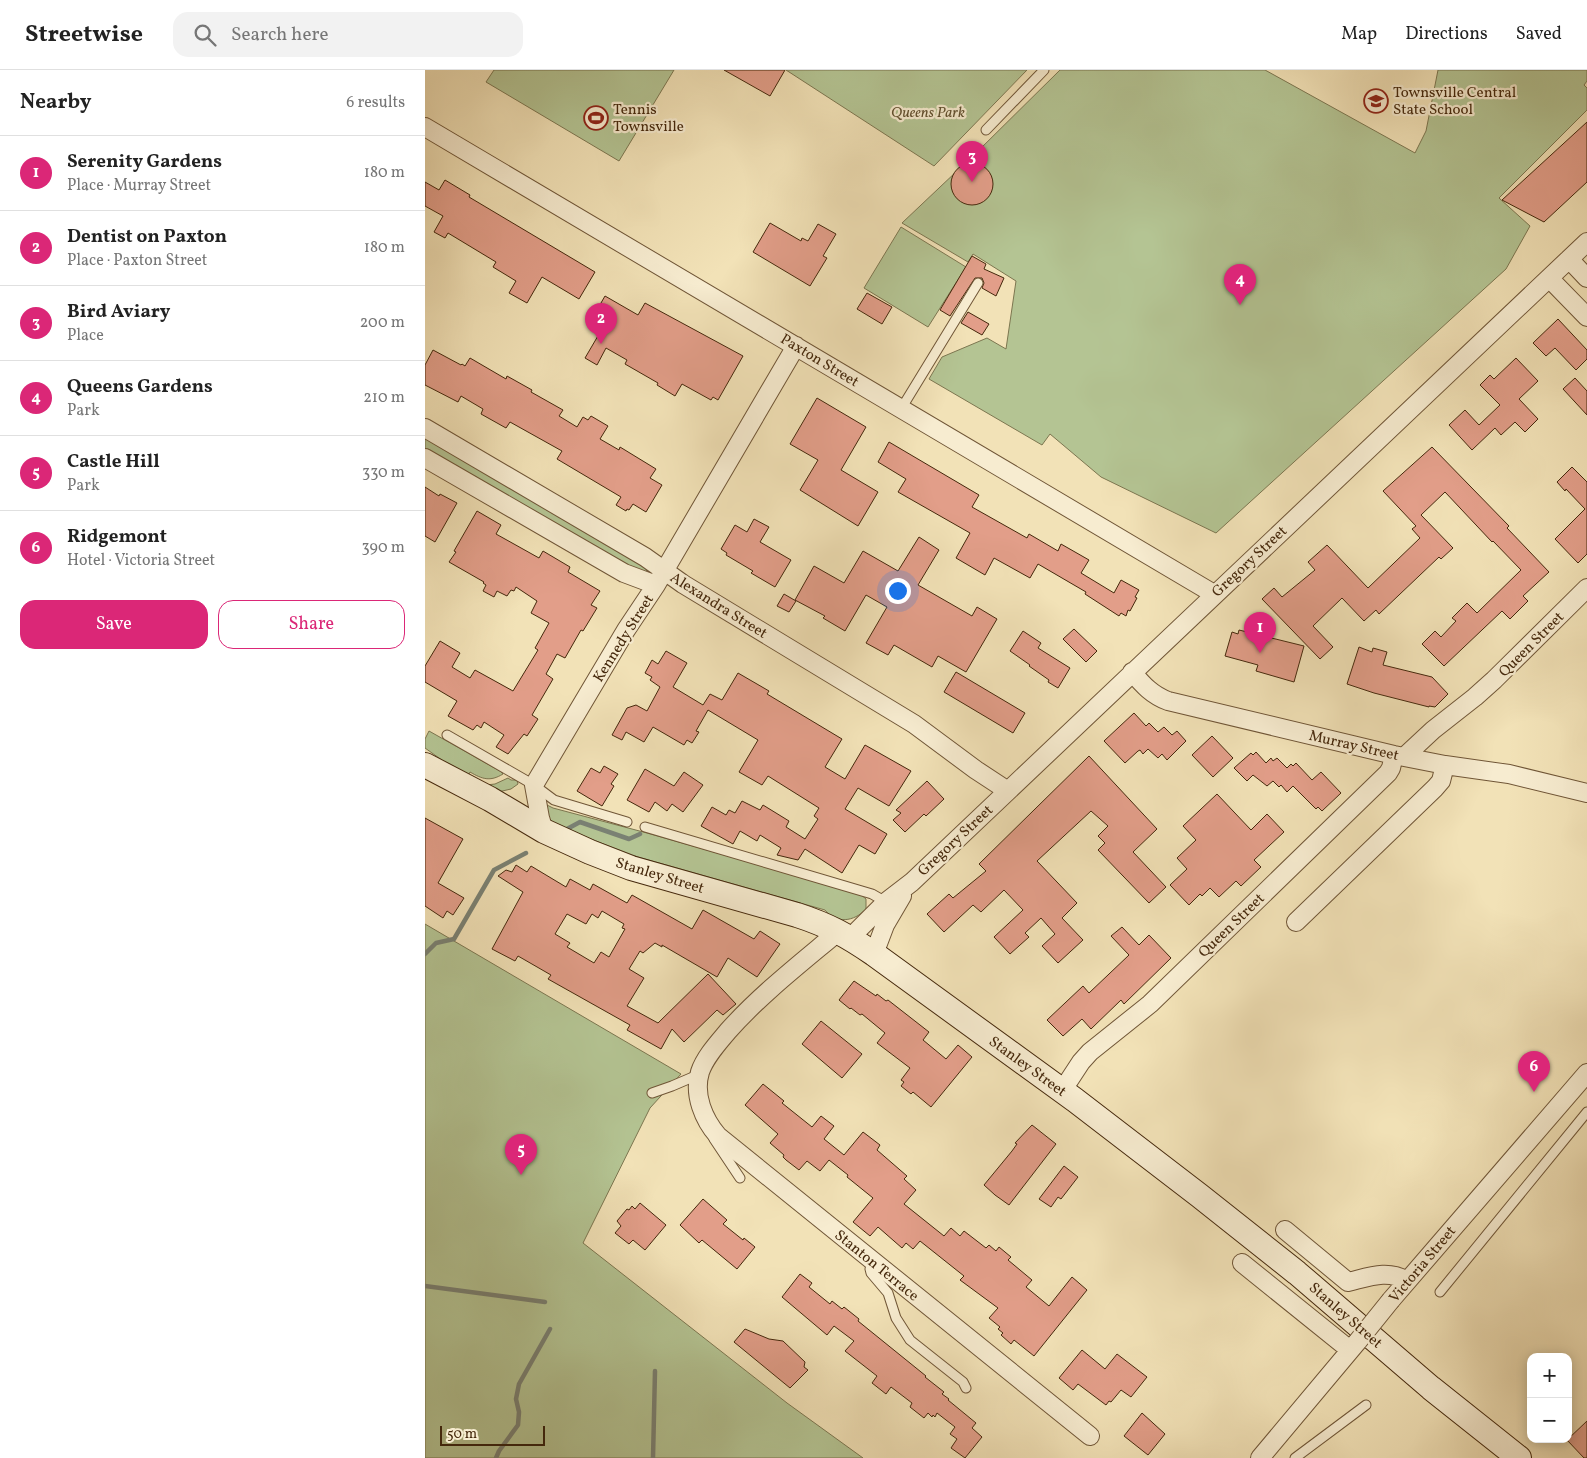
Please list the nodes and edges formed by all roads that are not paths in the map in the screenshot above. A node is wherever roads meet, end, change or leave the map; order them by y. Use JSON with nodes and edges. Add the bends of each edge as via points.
{"nodes":[{"id":1,"x":1044,"y":70,"type":"edge"},
{"id":2,"x":425,"y":127,"type":"edge"},
{"id":3,"x":986,"y":130,"type":"dead end"},
{"id":4,"x":1587,"y":242,"type":"edge"},
{"id":5,"x":1569,"y":259,"type":"junction"},
{"id":6,"x":1549,"y":278,"type":"junction"},
{"id":7,"x":1587,"y":278,"type":"edge"},
{"id":8,"x":978,"y":283,"type":"dead end"},
{"id":9,"x":1587,"y":317,"type":"edge"},
{"id":10,"x":796,"y":346,"type":"junction"},
{"id":11,"x":901,"y":409,"type":"junction"},
{"id":12,"x":425,"y":428,"type":"edge"},
{"id":13,"x":425,"y":458,"type":"edge"},
{"id":14,"x":660,"y":578,"type":"junction"},
{"id":15,"x":1587,"y":588,"type":"edge"},
{"id":16,"x":1214,"y":594,"type":"junction"},
{"id":17,"x":1132,"y":672,"type":"junction"},
{"id":18,"x":447,"y":735,"type":"dead end"},
{"id":19,"x":1399,"y":756,"type":"junction"},
{"id":20,"x":429,"y":762,"type":"edge"},
{"id":21,"x":1445,"y":765,"type":"junction"},
{"id":22,"x":534,"y":785,"type":"junction"},
{"id":23,"x":1008,"y":791,"type":"junction"},
{"id":24,"x":1587,"y":793,"type":"edge"},
{"id":25,"x":627,"y":822,"type":"dead end"},
{"id":26,"x":645,"y":827,"type":"dead end"},
{"id":27,"x":544,"y":830,"type":"junction"},
{"id":28,"x":912,"y":882,"type":"junction"},
{"id":29,"x":886,"y":902,"type":"junction"},
{"id":30,"x":1296,"y":922,"type":"dead end"},
{"id":31,"x":845,"y":935,"type":"junction"},
{"id":32,"x":874,"y":954,"type":"junction"},
{"id":33,"x":700,"y":1074,"type":"junction"},
{"id":34,"x":1586,"y":1076,"type":"edge"},
{"id":35,"x":1062,"y":1090,"type":"junction"},
{"id":36,"x":652,"y":1093,"type":"dead end"},
{"id":37,"x":1587,"y":1112,"type":"edge"},
{"id":38,"x":707,"y":1121,"type":"junction"},
{"id":39,"x":740,"y":1178,"type":"dead end"},
{"id":40,"x":1285,"y":1230,"type":"dead end"},
{"id":41,"x":874,"y":1263,"type":"junction"},
{"id":42,"x":1242,"y":1263,"type":"dead end"},
{"id":43,"x":1407,"y":1281,"type":"junction"},
{"id":44,"x":1440,"y":1292,"type":"dead end"},
{"id":45,"x":1354,"y":1345,"type":"junction"},
{"id":46,"x":966,"y":1388,"type":"dead end"},
{"id":47,"x":1366,"y":1405,"type":"dead end"},
{"id":48,"x":1090,"y":1436,"type":"dead end"},
{"id":49,"x":1260,"y":1458,"type":"edge"},
{"id":50,"x":1295,"y":1458,"type":"edge"},
{"id":51,"x":1519,"y":1458,"type":"edge"}],
"edges":[{"from":1,"to":3,"type":"lane"},
{"from":2,"to":10,"type":"street","name":"Paxton Street"},
{"from":4,"to":5,"type":"street","name":"Gregory Street"},
{"from":5,"to":6,"type":"street","name":"Gregory Street"},
{"from":5,"to":7,"type":"street"},
{"from":6,"to":9,"type":"street"},
{"from":6,"to":16,"type":"street","name":"Gregory Street"},
{"from":8,"to":11,"type":"lane"},
{"from":10,"to":11,"type":"street","name":"Paxton Street"},
{"from":10,"to":14,"type":"street","name":"Kennedy Street"},
{"from":11,"to":16,"type":"street","name":"Paxton Street"},
{"from":12,"to":14,"type":"street","name":"Alexandra Street","via":[[645,557]]},
{"from":13,"to":14,"type":"street","name":"Alexandra Street","via":[[624,573]]},
{"from":14,"to":22,"type":"street","name":"Kennedy Street"},
{"from":14,"to":23,"type":"street","name":"Alexandra Street","via":[[914,724]]},
{"from":15,"to":19,"type":"street","name":"Queen Street","via":[[1483,690]]},
{"from":16,"to":17,"type":"street","name":"Gregory Street"},
{"from":17,"to":19,"type":"street","name":"Murray Street","via":[[1152,693],[1168,701]]},
{"from":17,"to":23,"type":"street","name":"Gregory Street"},
{"from":18,"to":22,"type":"lane"},
{"from":19,"to":21,"type":"street","name":"Murray Street"},
{"from":19,"to":35,"type":"street","name":"Queen Street","via":[[1388,773],[1150,1004],[1090,1052]]},
{"from":20,"to":27,"type":"main road","name":"Stanley Street"},
{"from":21,"to":24,"type":"street","name":"Murray Street","via":[[1509,774]]},
{"from":21,"to":30,"type":"street","via":[[1435,788]]},
{"from":22,"to":25,"type":"lane","via":[[554,800]]},
{"from":22,"to":27,"type":"street"},
{"from":23,"to":28,"type":"street","name":"Gregory Street"},
{"from":26,"to":29,"type":"lane","via":[[872,894]]},
{"from":27,"to":31,"type":"main road","name":"Stanley Street","via":[[631,868],[797,914]]},
{"from":28,"to":29,"type":"street","name":"Gregory Street"},
{"from":28,"to":32,"type":"street","name":"Gregory Street","via":[[890,914]]},
{"from":29,"to":31,"type":"street","name":"Gregory Street"},
{"from":31,"to":32,"type":"main road","name":"Stanley Street"},
{"from":31,"to":33,"type":"street","name":"Gregory Street","via":[[774,985],[714,1048]]},
{"from":32,"to":35,"type":"main road","name":"Stanley Street"},
{"from":33,"to":36,"type":"lane"},
{"from":33,"to":38,"type":"street","name":"Stanton Terrace","via":[[700,1098]]},
{"from":34,"to":43,"type":"street","name":"Victoria Street"},
{"from":35,"to":51,"type":"main road","name":"Stanley Street","via":[[1297,1273],[1431,1388]]},
{"from":37,"to":44,"type":"lane"},
{"from":38,"to":39,"type":"lane"},
{"from":38,"to":41,"type":"street","name":"Stanton Terrace","via":[[718,1136]]},
{"from":40,"to":43,"type":"street","name":"Stanley Street","via":[[1348,1282],[1388,1274]]},
{"from":41,"to":46,"type":"lane","via":[[871,1272],[888,1292],[905,1334],[963,1382]]},
{"from":41,"to":48,"type":"street","name":"Stanton Terrace"},
{"from":42,"to":45,"type":"street","name":"Stanley Street"},
{"from":43,"to":45,"type":"street","name":"Victoria Street","bridge":true},
{"from":45,"to":49,"type":"street","name":"Victoria Street"},
{"from":47,"to":50,"type":"lane"}]}
